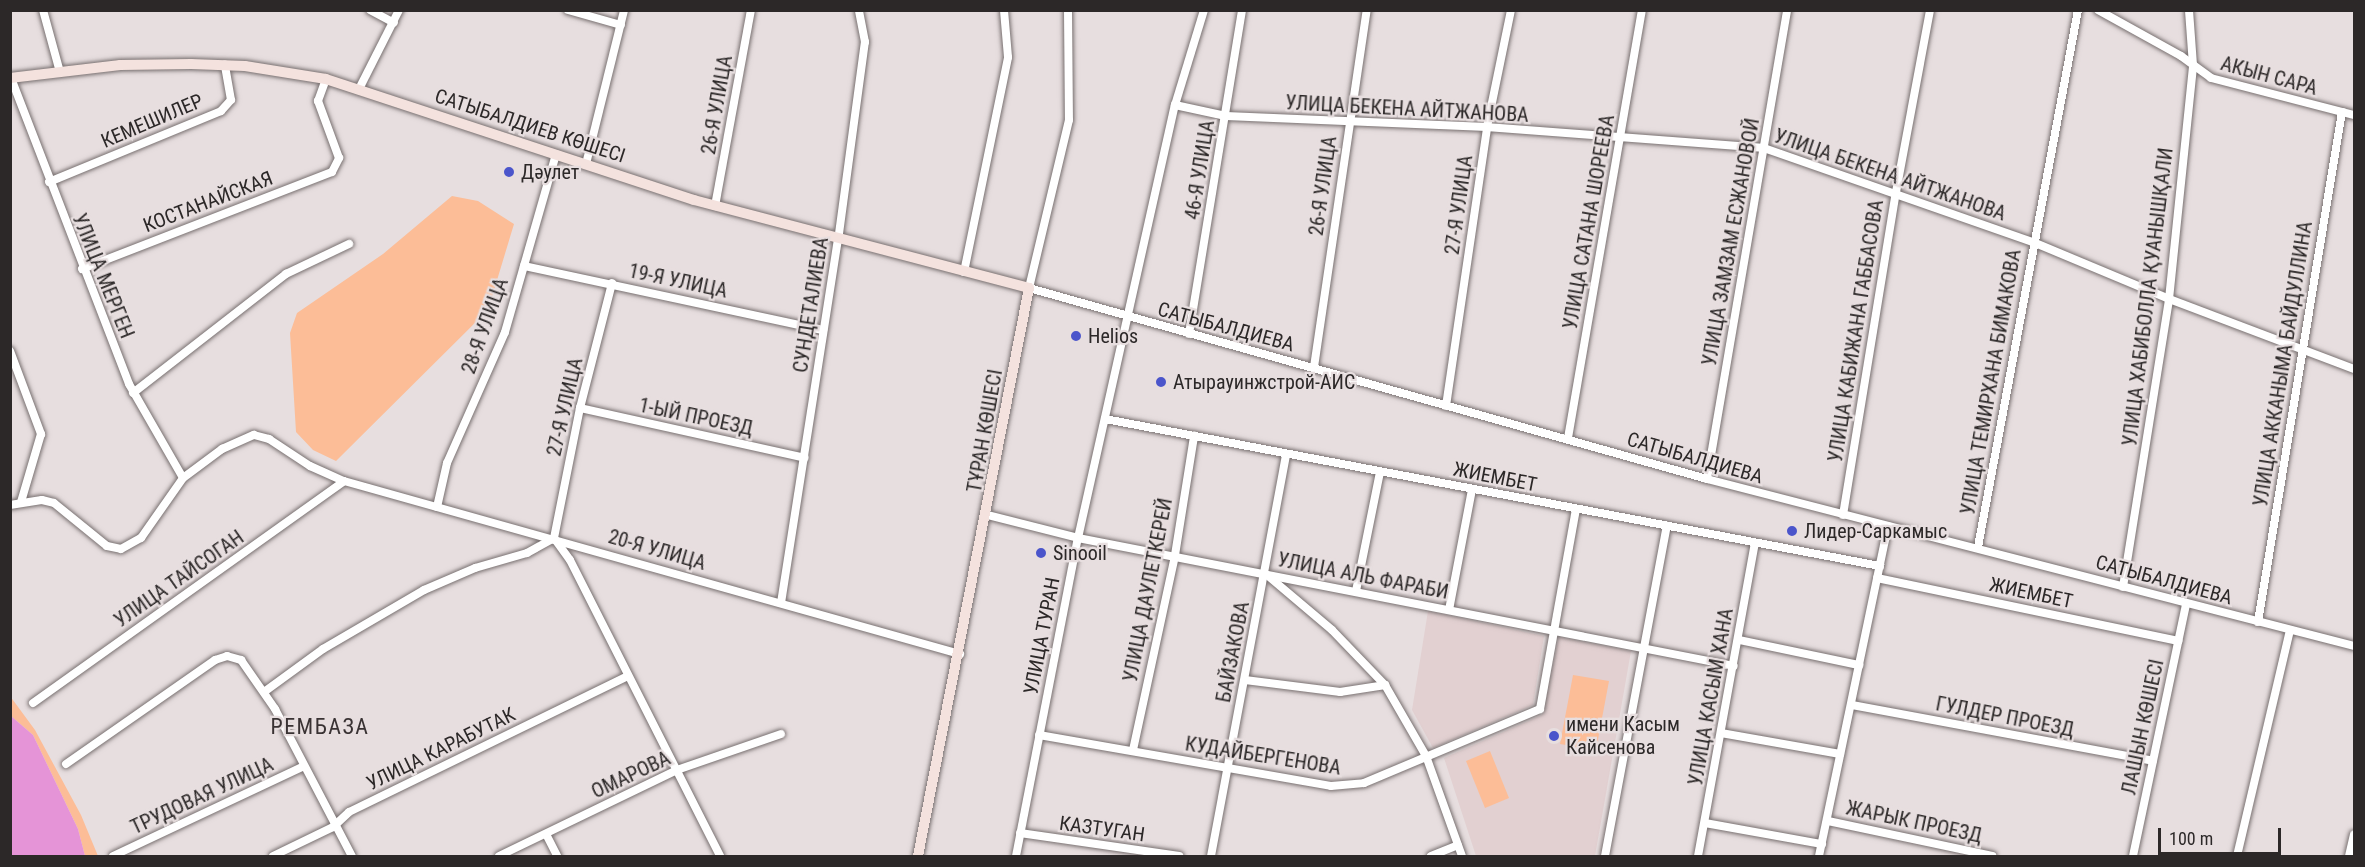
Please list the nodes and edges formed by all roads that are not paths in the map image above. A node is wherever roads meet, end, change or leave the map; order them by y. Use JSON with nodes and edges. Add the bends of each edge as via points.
{"nodes":[{"id":1,"x":43,"y":10,"type":"edge"},
{"id":2,"x":370,"y":10,"type":"edge"},
{"id":3,"x":399,"y":10,"type":"edge"},
{"id":4,"x":568,"y":10,"type":"edge"},
{"id":5,"x":624,"y":10,"type":"edge"},
{"id":6,"x":751,"y":10,"type":"edge"},
{"id":7,"x":859,"y":10,"type":"edge"},
{"id":8,"x":1004,"y":10,"type":"edge"},
{"id":9,"x":1068,"y":10,"type":"edge"},
{"id":10,"x":1204,"y":10,"type":"edge"},
{"id":11,"x":1242,"y":10,"type":"edge"},
{"id":12,"x":1367,"y":10,"type":"edge"},
{"id":13,"x":1511,"y":10,"type":"edge"},
{"id":14,"x":1642,"y":10,"type":"edge"},
{"id":15,"x":1787,"y":10,"type":"edge"},
{"id":16,"x":1930,"y":10,"type":"edge"},
{"id":17,"x":2078,"y":10,"type":"edge"},
{"id":18,"x":2098,"y":10,"type":"edge"},
{"id":19,"x":2188,"y":10,"type":"edge"},
{"id":20,"x":394,"y":23,"type":"junction"},
{"id":21,"x":621,"y":25,"type":"junction"},
{"id":22,"x":225,"y":65,"type":"junction"},
{"id":23,"x":2193,"y":65,"type":"junction"},
{"id":24,"x":60,"y":72,"type":"junction"},
{"id":25,"x":11,"y":78,"type":"edge"},
{"id":26,"x":326,"y":79,"type":"junction"},
{"id":27,"x":358,"y":89,"type":"junction"},
{"id":28,"x":1175,"y":105,"type":"junction"},
{"id":29,"x":2342,"y":112,"type":"junction"},
{"id":30,"x":2355,"y":115,"type":"edge"},
{"id":31,"x":1226,"y":116,"type":"junction"},
{"id":32,"x":1349,"y":124,"type":"junction"},
{"id":33,"x":1487,"y":127,"type":"junction"},
{"id":34,"x":1621,"y":138,"type":"junction"},
{"id":35,"x":1764,"y":148,"type":"junction"},
{"id":36,"x":556,"y":154,"type":"junction"},
{"id":37,"x":586,"y":164,"type":"junction"},
{"id":38,"x":49,"y":182,"type":"junction"},
{"id":39,"x":1896,"y":192,"type":"junction"},
{"id":40,"x":715,"y":206,"type":"junction"},
{"id":41,"x":838,"y":241,"type":"junction"},
{"id":42,"x":2033,"y":242,"type":"junction"},
{"id":43,"x":348,"y":244,"type":"dead end"},
{"id":44,"x":525,"y":266,"type":"junction"},
{"id":45,"x":81,"y":269,"type":"junction"},
{"id":46,"x":964,"y":272,"type":"junction"},
{"id":47,"x":612,"y":283,"type":"junction"},
{"id":48,"x":1029,"y":288,"type":"junction"},
{"id":49,"x":2169,"y":299,"type":"junction"},
{"id":50,"x":1128,"y":318,"type":"junction"},
{"id":51,"x":823,"y":330,"type":"junction"},
{"id":52,"x":1189,"y":334,"type":"junction"},
{"id":53,"x":2301,"y":349,"type":"junction"},
{"id":54,"x":10,"y":351,"type":"edge"},
{"id":55,"x":1314,"y":367,"type":"junction"},
{"id":56,"x":2355,"y":369,"type":"edge"},
{"id":57,"x":133,"y":393,"type":"junction"},
{"id":58,"x":1446,"y":406,"type":"junction"},
{"id":59,"x":580,"y":408,"type":"junction"},
{"id":60,"x":1105,"y":419,"type":"junction"},
{"id":61,"x":1194,"y":436,"type":"junction"},
{"id":62,"x":1568,"y":438,"type":"junction"},
{"id":63,"x":1286,"y":454,"type":"junction"},
{"id":64,"x":805,"y":458,"type":"junction"},
{"id":65,"x":1380,"y":472,"type":"junction"},
{"id":66,"x":183,"y":478,"type":"junction"},
{"id":67,"x":1707,"y":479,"type":"junction"},
{"id":68,"x":345,"y":481,"type":"junction"},
{"id":69,"x":1472,"y":489,"type":"junction"},
{"id":70,"x":21,"y":502,"type":"junction"},
{"id":71,"x":10,"y":505,"type":"edge"},
{"id":72,"x":437,"y":507,"type":"junction"},
{"id":73,"x":1576,"y":509,"type":"junction"},
{"id":74,"x":988,"y":515,"type":"junction"},
{"id":75,"x":1843,"y":515,"type":"junction"},
{"id":76,"x":1667,"y":526,"type":"junction"},
{"id":77,"x":1888,"y":526,"type":"junction"},
{"id":78,"x":554,"y":538,"type":"junction"},
{"id":79,"x":1078,"y":538,"type":"junction"},
{"id":80,"x":1755,"y":543,"type":"junction"},
{"id":81,"x":1978,"y":547,"type":"junction"},
{"id":82,"x":1175,"y":555,"type":"junction"},
{"id":83,"x":1880,"y":566,"type":"junction"},
{"id":84,"x":1265,"y":573,"type":"junction"},
{"id":85,"x":1877,"y":578,"type":"junction"},
{"id":86,"x":2123,"y":587,"type":"junction"},
{"id":87,"x":1356,"y":591,"type":"junction"},
{"id":88,"x":781,"y":603,"type":"junction"},
{"id":89,"x":2186,"y":604,"type":"junction"},
{"id":90,"x":1449,"y":610,"type":"junction"},
{"id":91,"x":2258,"y":622,"type":"junction"},
{"id":92,"x":2289,"y":630,"type":"junction"},
{"id":93,"x":1555,"y":631,"type":"junction"},
{"id":94,"x":1739,"y":640,"type":"junction"},
{"id":95,"x":2178,"y":641,"type":"junction"},
{"id":96,"x":2355,"y":646,"type":"edge"},
{"id":97,"x":1646,"y":649,"type":"junction"},
{"id":98,"x":960,"y":654,"type":"junction"},
{"id":99,"x":1859,"y":665,"type":"junction"},
{"id":100,"x":1734,"y":666,"type":"junction"},
{"id":101,"x":628,"y":676,"type":"junction"},
{"id":102,"x":1245,"y":680,"type":"junction"},
{"id":103,"x":1385,"y":685,"type":"junction"},
{"id":104,"x":264,"y":692,"type":"junction"},
{"id":105,"x":33,"y":703,"type":"dead end"},
{"id":106,"x":1852,"y":705,"type":"junction"},
{"id":107,"x":1721,"y":733,"type":"junction"},
{"id":108,"x":781,"y":734,"type":"dead end"},
{"id":109,"x":1040,"y":735,"type":"junction"},
{"id":110,"x":1132,"y":750,"type":"junction"},
{"id":111,"x":1840,"y":754,"type":"junction"},
{"id":112,"x":1426,"y":756,"type":"junction"},
{"id":113,"x":2153,"y":761,"type":"junction"},
{"id":114,"x":66,"y":764,"type":"dead end"},
{"id":115,"x":304,"y":766,"type":"junction"},
{"id":116,"x":677,"y":770,"type":"junction"},
{"id":117,"x":1227,"y":770,"type":"junction"},
{"id":118,"x":1828,"y":821,"type":"junction"},
{"id":119,"x":1705,"y":823,"type":"junction"},
{"id":120,"x":333,"y":827,"type":"junction"},
{"id":121,"x":1020,"y":833,"type":"junction"},
{"id":122,"x":546,"y":834,"type":"junction"},
{"id":123,"x":2355,"y":836,"type":"edge"},
{"id":124,"x":1822,"y":844,"type":"junction"},
{"id":125,"x":1458,"y":845,"type":"junction"},
{"id":126,"x":113,"y":856,"type":"edge"},
{"id":127,"x":273,"y":856,"type":"edge"},
{"id":128,"x":352,"y":856,"type":"edge"},
{"id":129,"x":499,"y":856,"type":"edge"},
{"id":130,"x":557,"y":856,"type":"edge"},
{"id":131,"x":720,"y":856,"type":"edge"},
{"id":132,"x":918,"y":856,"type":"edge"},
{"id":133,"x":1016,"y":856,"type":"edge"},
{"id":134,"x":1179,"y":856,"type":"edge"},
{"id":135,"x":1211,"y":856,"type":"edge"},
{"id":136,"x":1431,"y":856,"type":"edge"},
{"id":137,"x":1462,"y":856,"type":"edge"},
{"id":138,"x":1605,"y":856,"type":"edge"},
{"id":139,"x":1698,"y":856,"type":"edge"},
{"id":140,"x":1819,"y":856,"type":"edge"},
{"id":141,"x":1992,"y":856,"type":"edge"},
{"id":142,"x":2133,"y":856,"type":"edge"},
{"id":143,"x":2237,"y":856,"type":"edge"},
{"id":144,"x":2349,"y":856,"type":"edge"}],
"edges":[{"from":1,"to":24,"type":"street"},
{"from":2,"to":20,"type":"street"},
{"from":3,"to":20,"type":"street"},
{"from":4,"to":21,"type":"street"},
{"from":5,"to":21,"type":"street"},
{"from":6,"to":40,"type":"street","name":"26-Я УЛИЦА"},
{"from":7,"to":41,"type":"street","name":"СУНДЕТАЛИЕВА","via":[[865,42]]},
{"from":8,"to":46,"type":"street","via":[[1008,57]]},
{"from":9,"to":48,"type":"street","name":"ТҰРАН КӨШЕСІ","via":[[1069,120]]},
{"from":10,"to":28,"type":"street","name":"46-Я УЛИЦА"},
{"from":11,"to":31,"type":"street","name":"46-Я УЛИЦА"},
{"from":12,"to":32,"type":"street","name":"26-Я УЛИЦА"},
{"from":13,"to":33,"type":"street","name":"27-Я УЛИЦА"},
{"from":14,"to":34,"type":"street","name":"УЛИЦА САТАНА ШОРЕЕВА"},
{"from":15,"to":35,"type":"street","name":"УЛИЦА ЗАМЗАМ ЕСЖАНОВОЙ"},
{"from":16,"to":39,"type":"street","name":"УЛИЦА КАБИЖАНА ГАББАСОВА"},
{"from":17,"to":42,"type":"street","name":"УЛИЦА ТЕМИРХАНА БИМАКОВА"},
{"from":18,"to":23,"type":"street","name":"АКЫН САРА"},
{"from":19,"to":23,"type":"street","name":"УЛИЦА ХАБИБОЛЛА ҚУАНЫШҚАЛИ"},
{"from":20,"to":27,"type":"street"},
{"from":21,"to":37,"type":"street"},
{"from":22,"to":24,"type":"main road","name":"САТЫБАЛДИЕВ КӨШЕСІ","via":[[120,65]]},
{"from":22,"to":26,"type":"main road","name":"САТЫБАЛДИЕВ КӨШЕСІ"},
{"from":22,"to":38,"type":"street","name":"КЕМЕШИЛЕР","via":[[231,100],[220,111]]},
{"from":23,"to":29,"type":"street","name":"АКЫН САРА","via":[[2211,78]]},
{"from":23,"to":49,"type":"street","name":"УЛИЦА ХАБИБОЛЛА ҚУАНЫШҚАЛИ"},
{"from":24,"to":25,"type":"main road","name":"САТЫБАЛДИЕВ КӨШЕСІ"},
{"from":25,"to":38,"type":"street","name":"УЛИЦА МЕРГЕН"},
{"from":26,"to":27,"type":"main road","name":"САТЫБАЛДИЕВ КӨШЕСІ"},
{"from":26,"to":45,"type":"street","name":"КОСТАНАЙСКАЯ","via":[[319,107],[339,158],[332,172]]},
{"from":27,"to":36,"type":"main road","name":"САТЫБАЛДИЕВ КӨШЕСІ"},
{"from":28,"to":31,"type":"street","name":"УЛИЦА БЕКЕНА АЙТЖАНОВА"},
{"from":28,"to":50,"type":"street","name":"46-Я УЛИЦА"},
{"from":29,"to":30,"type":"street"},
{"from":29,"to":53,"type":"street","name":"УЛИЦА АККАНЫМА БАЙДУЛЛИНА"},
{"from":31,"to":32,"type":"street","name":"УЛИЦА БЕКЕНА АЙТЖАНОВА"},
{"from":31,"to":52,"type":"street","name":"46-Я УЛИЦА"},
{"from":32,"to":33,"type":"street","name":"УЛИЦА БЕКЕНА АЙТЖАНОВА"},
{"from":32,"to":55,"type":"street","name":"26-Я УЛИЦА"},
{"from":33,"to":34,"type":"street","name":"УЛИЦА БЕКЕНА АЙТЖАНОВА"},
{"from":33,"to":58,"type":"street","name":"27-Я УЛИЦА"},
{"from":34,"to":35,"type":"street","name":"УЛИЦА БЕКЕНА АЙТЖАНОВА"},
{"from":34,"to":62,"type":"street","name":"УЛИЦА САТАНА ШОРЕЕВА"},
{"from":35,"to":39,"type":"street","name":"УЛИЦА БЕКЕНА АЙТЖАНОВА"},
{"from":35,"to":67,"type":"street","name":"УЛИЦА ЗАМЗАМ ЕСЖАНОВОЙ"},
{"from":36,"to":37,"type":"main road","name":"САТЫБАЛДИЕВ КӨШЕСІ"},
{"from":36,"to":44,"type":"street","name":"28-Я УЛИЦА","via":[[533,223]]},
{"from":37,"to":40,"type":"main road","name":"САТЫБАЛДИЕВ КӨШЕСІ"},
{"from":38,"to":45,"type":"street","name":"УЛИЦА МЕРГЕН"},
{"from":39,"to":42,"type":"street","name":"УЛИЦА БЕКЕНА АЙТЖАНОВА"},
{"from":39,"to":75,"type":"street","name":"УЛИЦА КАБИЖАНА ГАББАСОВА"},
{"from":40,"to":41,"type":"main road","name":"САТЫБАЛДИЕВ КӨШЕСІ"},
{"from":41,"to":46,"type":"main road","name":"САТЫБАЛДИЕВ КӨШЕСІ"},
{"from":41,"to":51,"type":"street","name":"СУНДЕТАЛИЕВА"},
{"from":42,"to":49,"type":"street","name":"УЛИЦА БЕКЕНА АЙТЖАНОВА"},
{"from":42,"to":81,"type":"street","name":"УЛИЦА ТЕМИРХАНА БИМАКОВА"},
{"from":43,"to":57,"type":"street","via":[[286,274]]},
{"from":44,"to":47,"type":"street","name":"19-Я УЛИЦА"},
{"from":44,"to":72,"type":"street","name":"28-Я УЛИЦА","via":[[505,332],[447,463]]},
{"from":45,"to":57,"type":"street","name":"УЛИЦА МЕРГЕН"},
{"from":46,"to":48,"type":"main road","name":"САТЫБАЛДИЕВ КӨШЕСІ"},
{"from":47,"to":51,"type":"street","name":"19-Я УЛИЦА"},
{"from":47,"to":59,"type":"street","name":"27-Я УЛИЦА"},
{"from":48,"to":50,"type":"street","name":"САТЫБАЛДИЕВА"},
{"from":48,"to":74,"type":"main road","name":"ТҰРАН КӨШЕСІ"},
{"from":49,"to":53,"type":"street","name":"УЛИЦА БЕКЕНА АЙТЖАНОВА"},
{"from":49,"to":86,"type":"street","name":"УЛИЦА ХАБИБОЛЛА ҚУАНЫШҚАЛИ"},
{"from":50,"to":52,"type":"street","name":"САТЫБАЛДИЕВА"},
{"from":50,"to":60,"type":"street","name":"УЛИЦА ТУРАН"},
{"from":51,"to":64,"type":"street","name":"СУНДЕТАЛИЕВА"},
{"from":52,"to":55,"type":"street","name":"САТЫБАЛДИЕВА"},
{"from":53,"to":56,"type":"street","name":"УЛИЦА БЕКЕНА АЙТЖАНОВА"},
{"from":53,"to":91,"type":"street","name":"УЛИЦА АККАНЫМА БАЙДУЛЛИНА","via":[[2302,367]]},
{"from":54,"to":70,"type":"street","via":[[41,434]]},
{"from":55,"to":58,"type":"street","name":"САТЫБАЛДИЕВА"},
{"from":57,"to":66,"type":"street","name":"УЛИЦА МЕРГЕН"},
{"from":58,"to":62,"type":"street","name":"САТЫБАЛДИЕВА"},
{"from":59,"to":64,"type":"street","name":"1-ЫЙ ПРОЕЗД"},
{"from":59,"to":78,"type":"street","name":"27-Я УЛИЦА"},
{"from":60,"to":61,"type":"street","name":"ЖИЕМБЕТ"},
{"from":60,"to":79,"type":"street","name":"УЛИЦА ТУРАН"},
{"from":61,"to":63,"type":"street","name":"ЖИЕМБЕТ"},
{"from":61,"to":82,"type":"street","name":"УЛИЦА ДАУЛЕТКЕРЕЙ"},
{"from":62,"to":67,"type":"street","name":"САТЫБАЛДИЕВА"},
{"from":63,"to":65,"type":"street","name":"ЖИЕМБЕТ"},
{"from":63,"to":84,"type":"street","name":"БАЙЗАКОВА"},
{"from":64,"to":88,"type":"street","name":"СУНДЕТАЛИЕВА"},
{"from":65,"to":69,"type":"street","name":"ЖИЕМБЕТ"},
{"from":65,"to":87,"type":"street"},
{"from":66,"to":68,"type":"street","name":"20-Я УЛИЦА","via":[[222,449],[254,435],[269,439],[310,466]]},
{"from":66,"to":70,"type":"street","via":[[141,538],[121,549],[107,546],[54,503]]},
{"from":67,"to":75,"type":"street","name":"САТЫБАЛДИЕВА"},
{"from":68,"to":72,"type":"street","name":"20-Я УЛИЦА"},
{"from":68,"to":105,"type":"street","name":"УЛИЦА ТАЙСОГАН"},
{"from":69,"to":73,"type":"street","name":"ЖИЕМБЕТ"},
{"from":69,"to":90,"type":"street"},
{"from":70,"to":71,"type":"street"},
{"from":72,"to":78,"type":"street","name":"20-Я УЛИЦА"},
{"from":73,"to":76,"type":"street","name":"ЖИЕМБЕТ"},
{"from":73,"to":93,"type":"street"},
{"from":74,"to":79,"type":"street","name":"УЛИЦА АЛЬ ФАРАБИ"},
{"from":74,"to":98,"type":"main road","name":"ТҰРАН КӨШЕСІ"},
{"from":75,"to":77,"type":"street","name":"САТЫБАЛДИЕВА"},
{"from":76,"to":80,"type":"street","name":"ЖИЕМБЕТ"},
{"from":76,"to":97,"type":"street"},
{"from":77,"to":81,"type":"street","name":"САТЫБАЛДИЕВА"},
{"from":77,"to":83,"type":"street"},
{"from":78,"to":88,"type":"street","name":"20-Я УЛИЦА"},
{"from":78,"to":101,"type":"street","via":[[570,560]]},
{"from":78,"to":104,"type":"street","via":[[527,553],[475,568],[424,590],[323,649]]},
{"from":79,"to":82,"type":"street","name":"УЛИЦА АЛЬ ФАРАБИ"},
{"from":79,"to":109,"type":"street","name":"УЛИЦА ТУРАН"},
{"from":80,"to":83,"type":"street","name":"ЖИЕМБЕТ"},
{"from":80,"to":94,"type":"street","name":"УЛИЦА КАСЫМ ХАНА"},
{"from":81,"to":86,"type":"street","name":"САТЫБАЛДИЕВА"},
{"from":82,"to":84,"type":"street","name":"УЛИЦА АЛЬ ФАРАБИ"},
{"from":82,"to":110,"type":"street","name":"УЛИЦА ДАУЛЕТКЕРЕЙ"},
{"from":83,"to":85,"type":"street"},
{"from":84,"to":87,"type":"street","name":"УЛИЦА АЛЬ ФАРАБИ"},
{"from":84,"to":102,"type":"street","name":"БАЙЗАКОВА"},
{"from":84,"to":103,"type":"street","via":[[1332,630]]},
{"from":85,"to":95,"type":"street","name":"ЖИЕМБЕТ"},
{"from":85,"to":99,"type":"street"},
{"from":86,"to":89,"type":"street","name":"САТЫБАЛДИЕВА"},
{"from":87,"to":90,"type":"street","name":"УЛИЦА АЛЬ ФАРАБИ"},
{"from":88,"to":98,"type":"street","name":"20-Я УЛИЦА"},
{"from":89,"to":91,"type":"street","name":"САТЫБАЛДИЕВА"},
{"from":89,"to":95,"type":"street","name":"ЛАШЫН КӨШЕСІ"},
{"from":90,"to":93,"type":"street","name":"УЛИЦА АЛЬ ФАРАБИ"},
{"from":91,"to":92,"type":"street","name":"САТЫБАЛДИЕВА"},
{"from":92,"to":96,"type":"street","name":"САТЫБАЛДИЕВА"},
{"from":92,"to":143,"type":"street"},
{"from":93,"to":97,"type":"street","name":"УЛИЦА АЛЬ ФАРАБИ"},
{"from":93,"to":112,"type":"street","name":"КУДАЙБЕРГЕНОВА","via":[[1540,709]]},
{"from":94,"to":99,"type":"street"},
{"from":94,"to":100,"type":"street","name":"УЛИЦА КАСЫМ ХАНА"},
{"from":95,"to":113,"type":"street","name":"ЛАШЫН КӨШЕСІ"},
{"from":97,"to":100,"type":"street","name":"УЛИЦА АЛЬ ФАРАБИ"},
{"from":97,"to":138,"type":"street"},
{"from":98,"to":132,"type":"main road","name":"ТҰРАН КӨШЕСІ"},
{"from":99,"to":106,"type":"street"},
{"from":100,"to":107,"type":"street","name":"УЛИЦА КАСЫМ ХАНА"},
{"from":101,"to":116,"type":"street"},
{"from":101,"to":120,"type":"street","name":"УЛИЦА КАРАБУТАК","via":[[349,812]]},
{"from":102,"to":103,"type":"street","via":[[1340,692]]},
{"from":102,"to":117,"type":"street","name":"БАЙЗАКОВА"},
{"from":103,"to":112,"type":"street"},
{"from":104,"to":114,"type":"street","via":[[241,660],[227,656],[215,660]]},
{"from":104,"to":115,"type":"street"},
{"from":106,"to":111,"type":"street"},
{"from":106,"to":113,"type":"street","name":"ГУЛДЕР ПРОЕЗД"},
{"from":107,"to":111,"type":"street"},
{"from":107,"to":119,"type":"street","name":"УЛИЦА КАСЫМ ХАНА"},
{"from":108,"to":116,"type":"street","name":"ОМАРОВА"},
{"from":109,"to":110,"type":"street","name":"КУДАЙБЕРГЕНОВА"},
{"from":109,"to":121,"type":"street","name":"УЛИЦА ТУРАН"},
{"from":110,"to":117,"type":"street","name":"КУДАЙБЕРГЕНОВА"},
{"from":111,"to":118,"type":"street"},
{"from":112,"to":117,"type":"street","name":"КУДАЙБЕРГЕНОВА","via":[[1364,783],[1345,787]]},
{"from":112,"to":125,"type":"street"},
{"from":113,"to":142,"type":"street","name":"ЛАШЫН КӨШЕСІ"},
{"from":115,"to":120,"type":"street"},
{"from":115,"to":126,"type":"street","name":"ТРУДОВАЯ УЛИЦА"},
{"from":116,"to":122,"type":"street","name":"ОМАРОВА"},
{"from":116,"to":131,"type":"street"},
{"from":117,"to":135,"type":"street","name":"БАЙЗАКОВА"},
{"from":118,"to":124,"type":"street"},
{"from":118,"to":141,"type":"street","name":"ЖАРЫК ПРОЕЗД"},
{"from":119,"to":124,"type":"street"},
{"from":119,"to":139,"type":"street","name":"УЛИЦА КАСЫМ ХАНА"},
{"from":120,"to":127,"type":"street","name":"УЛИЦА КАРАБУТАК"},
{"from":120,"to":128,"type":"street"},
{"from":121,"to":133,"type":"street","name":"УЛИЦА ТУРАН"},
{"from":121,"to":134,"type":"street","name":"КАЗТУГАН"},
{"from":122,"to":129,"type":"street","name":"ОМАРОВА"},
{"from":122,"to":130,"type":"street"},
{"from":123,"to":144,"type":"street"},
{"from":124,"to":140,"type":"street"},
{"from":125,"to":136,"type":"street"},
{"from":125,"to":137,"type":"street"}]}
